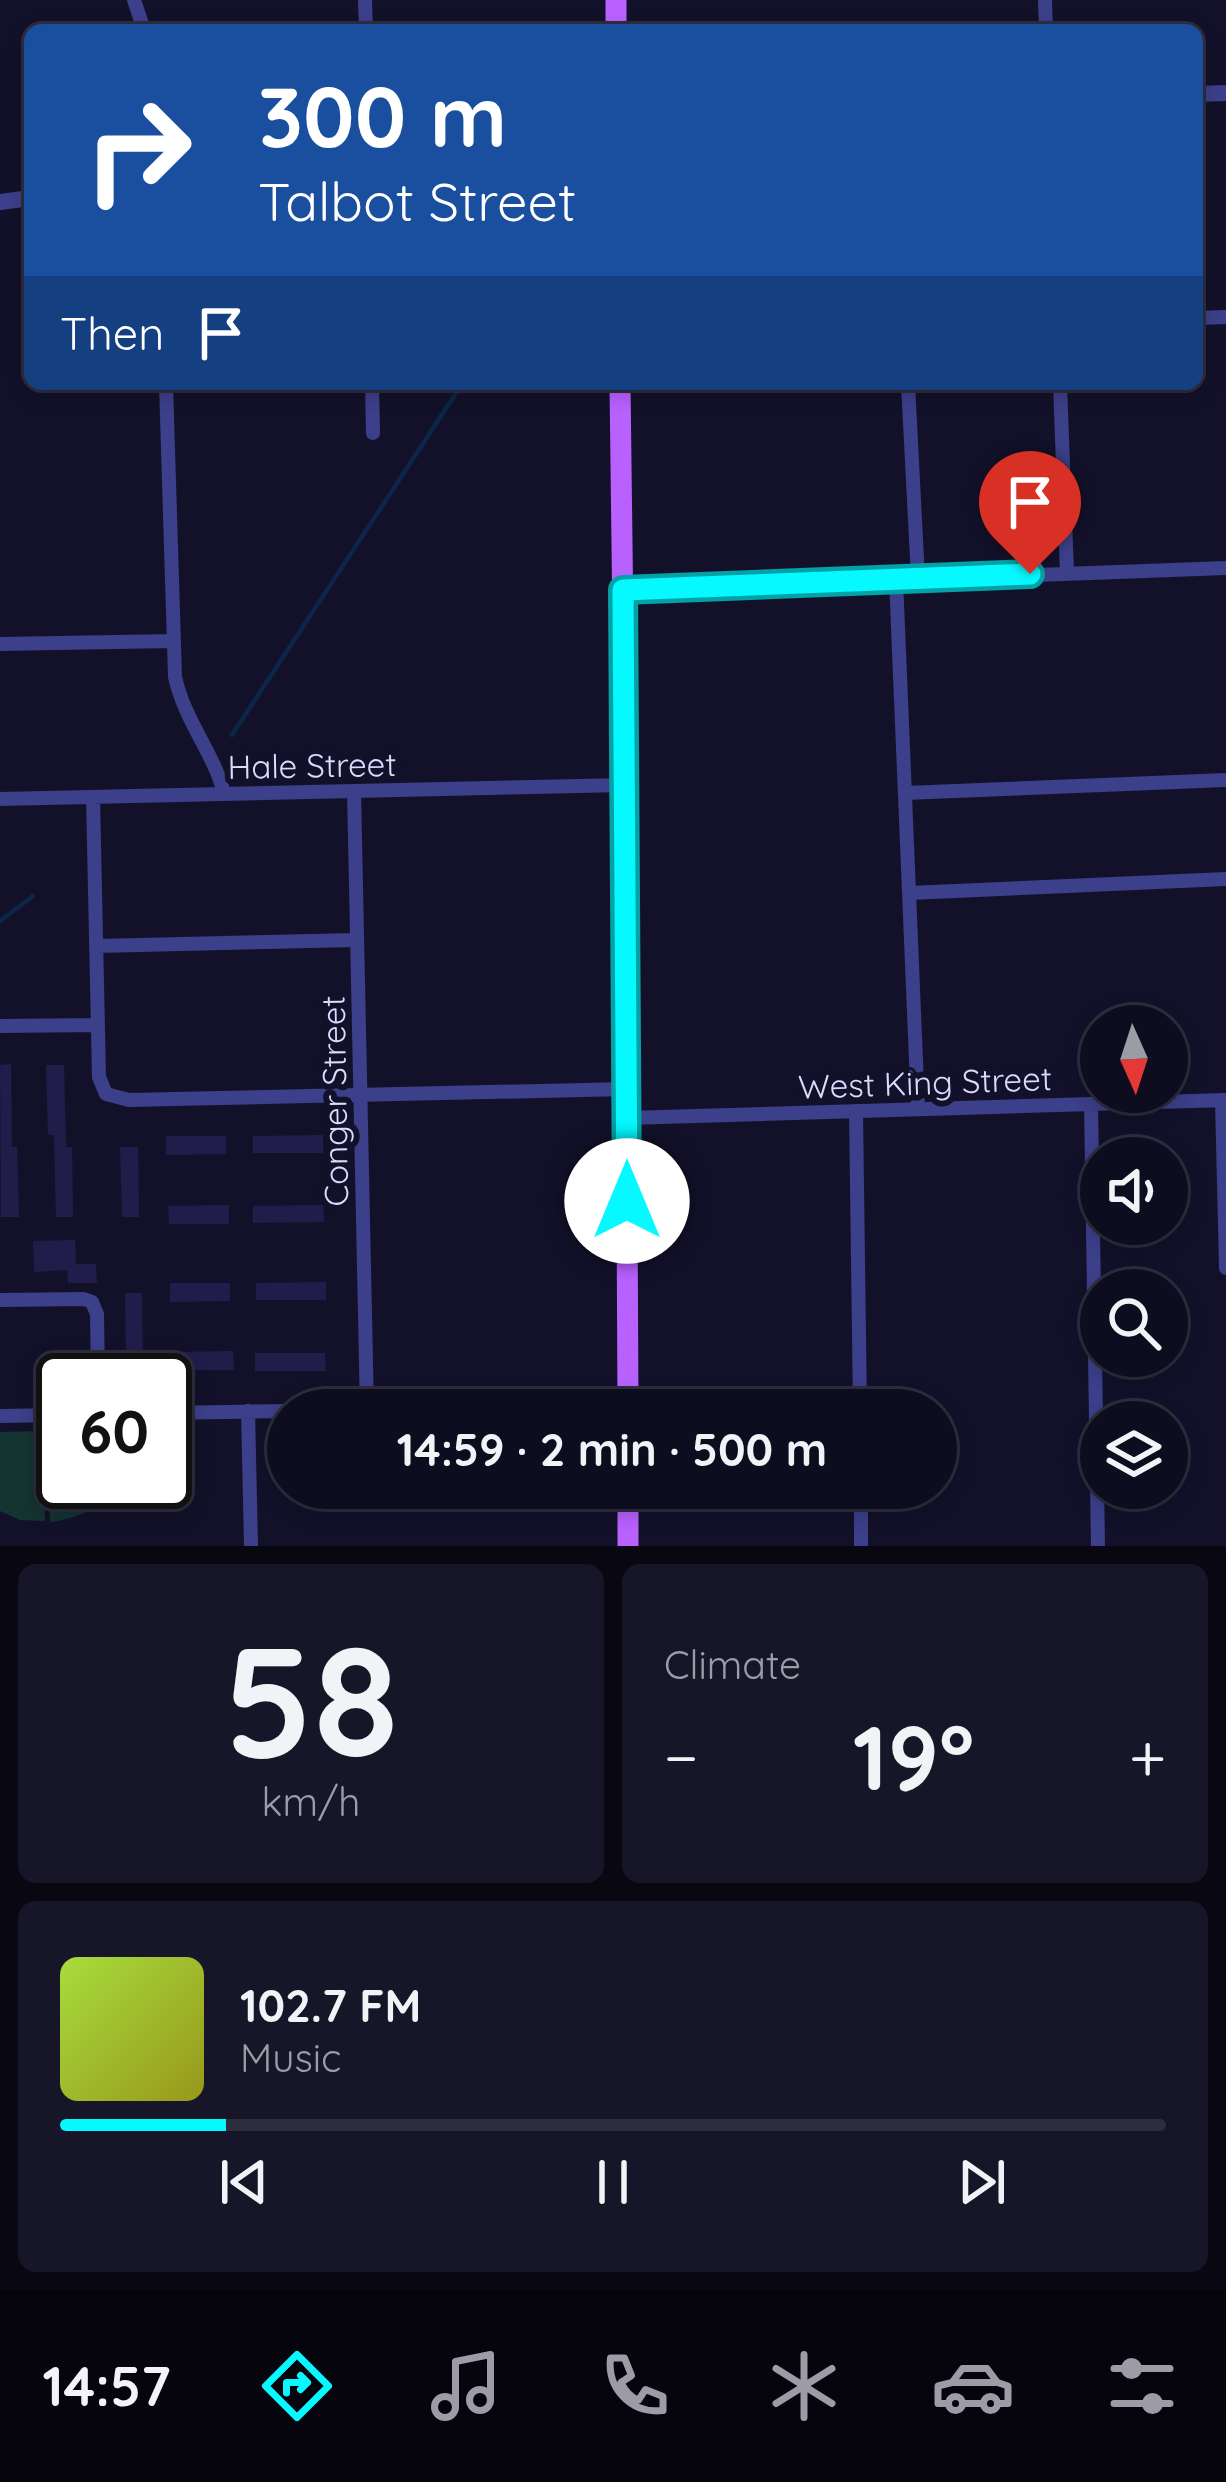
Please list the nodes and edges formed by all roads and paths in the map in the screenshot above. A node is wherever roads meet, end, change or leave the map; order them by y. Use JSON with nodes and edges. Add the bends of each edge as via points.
{"nodes":[{"id":1,"x":166,"y":390,"type":"edge"},
{"id":2,"x":372,"y":390,"type":"edge"},
{"id":3,"x":620,"y":390,"type":"edge"},
{"id":4,"x":908,"y":390,"type":"edge"},
{"id":5,"x":1060,"y":390,"type":"edge"},
{"id":6,"x":373,"y":433,"type":"dead end"},
{"id":7,"x":1226,"y":568,"type":"edge"},
{"id":8,"x":1067,"y":573,"type":"junction"},
{"id":9,"x":918,"y":578,"type":"junction"},
{"id":10,"x":896,"y":579,"type":"junction"},
{"id":11,"x":623,"y":590,"type":"junction"},
{"id":12,"x":172,"y":641,"type":"junction"},
{"id":13,"x":0,"y":644,"type":"edge"},
{"id":14,"x":1226,"y":780,"type":"edge"},
{"id":15,"x":625,"y":785,"type":"junction"},
{"id":16,"x":354,"y":791,"type":"junction"},
{"id":17,"x":224,"y":793,"type":"junction"},
{"id":18,"x":905,"y":793,"type":"junction"},
{"id":19,"x":93,"y":797,"type":"junction"},
{"id":20,"x":0,"y":799,"type":"edge"},
{"id":21,"x":1226,"y":879,"type":"edge"},
{"id":22,"x":909,"y":892,"type":"junction"},
{"id":23,"x":357,"y":940,"type":"junction"},
{"id":24,"x":96,"y":946,"type":"junction"},
{"id":25,"x":98,"y":1025,"type":"junction"},
{"id":26,"x":0,"y":1026,"type":"edge"},
{"id":27,"x":627,"y":1089,"type":"junction"},
{"id":28,"x":361,"y":1095,"type":"junction"},
{"id":29,"x":1224,"y":1100,"type":"edge"},
{"id":30,"x":1188,"y":1101,"type":"edge"},
{"id":31,"x":1080,"y":1104,"type":"edge"},
{"id":32,"x":918,"y":1109,"type":"junction"},
{"id":33,"x":856,"y":1111,"type":"junction"},
{"id":34,"x":1091,"y":1113,"type":"edge"},
{"id":35,"x":627,"y":1118,"type":"junction"},
{"id":36,"x":1226,"y":1268,"type":"edge"},
{"id":37,"x":0,"y":1300,"type":"edge"},
{"id":38,"x":98,"y":1353,"type":"edge"},
{"id":39,"x":365,"y":1389,"type":"edge"},
{"id":40,"x":628,"y":1389,"type":"edge"},
{"id":41,"x":860,"y":1389,"type":"edge"},
{"id":42,"x":248,"y":1411,"type":"junction"},
{"id":43,"x":267,"y":1411,"type":"edge"},
{"id":44,"x":192,"y":1412,"type":"edge"},
{"id":45,"x":36,"y":1415,"type":"edge"},
{"id":46,"x":0,"y":1416,"type":"edge"},
{"id":47,"x":628,"y":1509,"type":"edge"},
{"id":48,"x":861,"y":1509,"type":"edge"},
{"id":49,"x":251,"y":1546,"type":"edge"},
{"id":50,"x":628,"y":1546,"type":"edge"},
{"id":51,"x":861,"y":1546,"type":"edge"},
{"id":52,"x":1099,"y":1546,"type":"edge"}],
"edges":[{"from":1,"to":12,"type":"street"},
{"from":2,"to":6,"type":"street"},
{"from":3,"to":11,"type":"main road"},
{"from":4,"to":9,"type":"street"},
{"from":5,"to":8,"type":"street"},
{"from":7,"to":8,"type":"street"},
{"from":8,"to":9,"type":"street"},
{"from":9,"to":10,"type":"street"},
{"from":10,"to":11,"type":"street"},
{"from":10,"to":18,"type":"street"},
{"from":11,"to":15,"type":"main road"},
{"from":12,"to":13,"type":"street"},
{"from":12,"to":17,"type":"street","via":[[179,696]]},
{"from":14,"to":18,"type":"street"},
{"from":15,"to":16,"type":"street","name":"Hale Street"},
{"from":15,"to":27,"type":"main road"},
{"from":16,"to":17,"type":"street","name":"Hale Street"},
{"from":16,"to":23,"type":"street","name":"Conger Street"},
{"from":17,"to":19,"type":"street","name":"Hale Street"},
{"from":18,"to":22,"type":"street"},
{"from":19,"to":20,"type":"street","name":"Hale Street"},
{"from":19,"to":24,"type":"street"},
{"from":21,"to":22,"type":"street"},
{"from":22,"to":32,"type":"street"},
{"from":23,"to":24,"type":"street"},
{"from":23,"to":28,"type":"street","name":"Conger Street"},
{"from":24,"to":25,"type":"street"},
{"from":25,"to":26,"type":"street"},
{"from":25,"to":28,"type":"street","via":[[106,1094]]},
{"from":27,"to":28,"type":"street"},
{"from":27,"to":35,"type":"main road"},
{"from":28,"to":39,"type":"street","name":"Conger Street"},
{"from":29,"to":30,"type":"street","name":"West King Street"},
{"from":29,"to":36,"type":"street"},
{"from":31,"to":32,"type":"street","name":"West King Street"},
{"from":32,"to":33,"type":"street","name":"West King Street"},
{"from":33,"to":35,"type":"street","name":"West King Street"},
{"from":33,"to":41,"type":"street"},
{"from":34,"to":52,"type":"street"},
{"from":35,"to":40,"type":"main road"},
{"from":37,"to":38,"type":"street","via":[[92,1302]]},
{"from":42,"to":43,"type":"street"},
{"from":42,"to":44,"type":"street"},
{"from":42,"to":49,"type":"street"},
{"from":45,"to":46,"type":"street"},
{"from":47,"to":50,"type":"main road"},
{"from":48,"to":51,"type":"street"}]}
